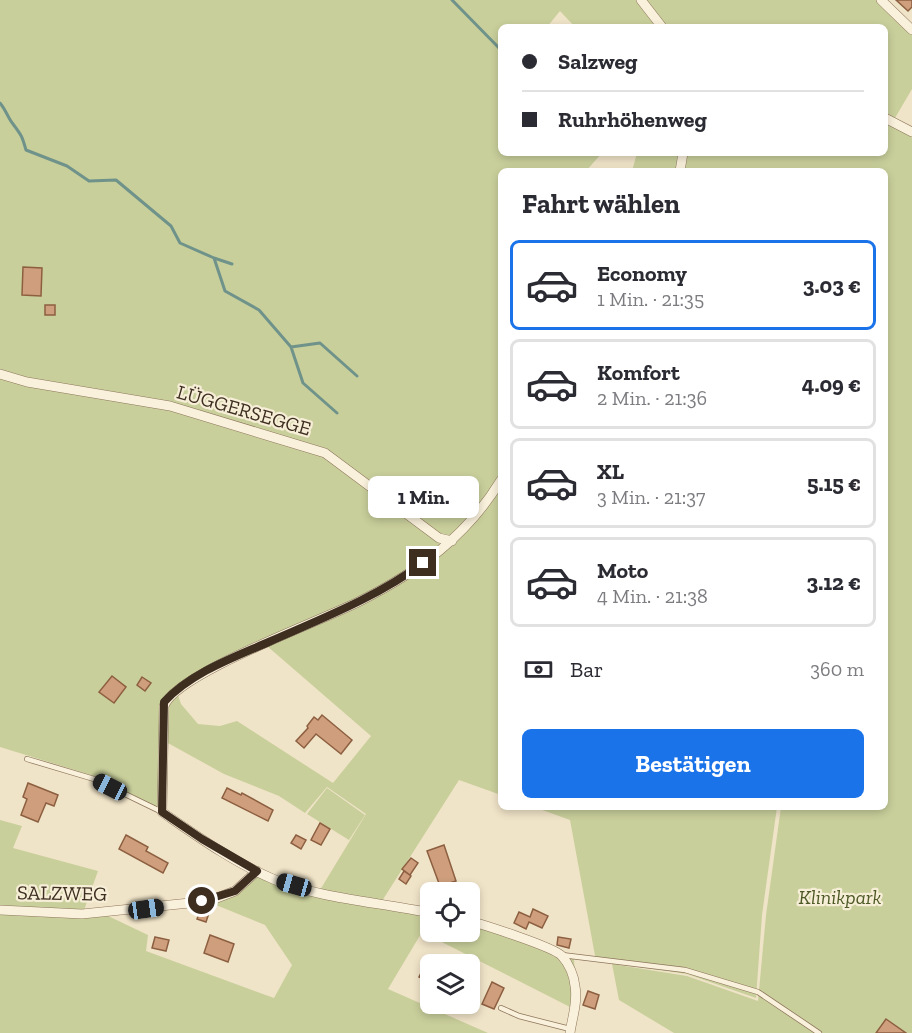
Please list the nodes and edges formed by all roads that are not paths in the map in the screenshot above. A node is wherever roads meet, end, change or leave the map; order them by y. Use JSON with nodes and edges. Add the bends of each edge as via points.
{"nodes":[{"id":1,"x":641,"y":0,"type":"edge"},
{"id":2,"x":881,"y":0,"type":"edge"},
{"id":3,"x":660,"y":24,"type":"edge"},
{"id":4,"x":912,"y":30,"type":"edge"},
{"id":5,"x":888,"y":119,"type":"edge"},
{"id":6,"x":912,"y":132,"type":"edge"},
{"id":7,"x":0,"y":374,"type":"edge"},
{"id":8,"x":498,"y":485,"type":"edge"},
{"id":9,"x":452,"y":541,"type":"junction"},
{"id":10,"x":27,"y":759,"type":"dead end"},
{"id":11,"x":162,"y":812,"type":"junction"},
{"id":12,"x":257,"y":871,"type":"junction"},
{"id":13,"x":0,"y":910,"type":"edge"},
{"id":14,"x":420,"y":911,"type":"edge"},
{"id":15,"x":480,"y":924,"type":"edge"},
{"id":16,"x":561,"y":955,"type":"junction"},
{"id":17,"x":501,"y":1008,"type":"dead end"},
{"id":18,"x":571,"y":1031,"type":"edge"},
{"id":19,"x":819,"y":1033,"type":"edge"}],
"edges":[{"from":1,"to":3,"type":"street"},
{"from":2,"to":4,"type":"street"},
{"from":5,"to":6,"type":"street"},
{"from":7,"to":9,"type":"street","name":"LÜGGERSEGGE","via":[[170,406],[325,453],[439,537]]},
{"from":8,"to":9,"type":"street"},
{"from":9,"to":11,"type":"street","via":[[408,574],[360,601],[228,660],[167,699]]},
{"from":10,"to":11,"type":"lane","via":[[94,779]]},
{"from":11,"to":12,"type":"street"},
{"from":12,"to":13,"type":"street","name":"SALZWEG","via":[[235,891],[209,901],[82,914]]},
{"from":12,"to":14,"type":"street","via":[[315,891]]},
{"from":15,"to":16,"type":"street"},
{"from":16,"to":18,"type":"street","via":[[576,987]]},
{"from":16,"to":19,"type":"lane","via":[[685,970],[758,992]]},
{"from":17,"to":18,"type":"lane"}]}
